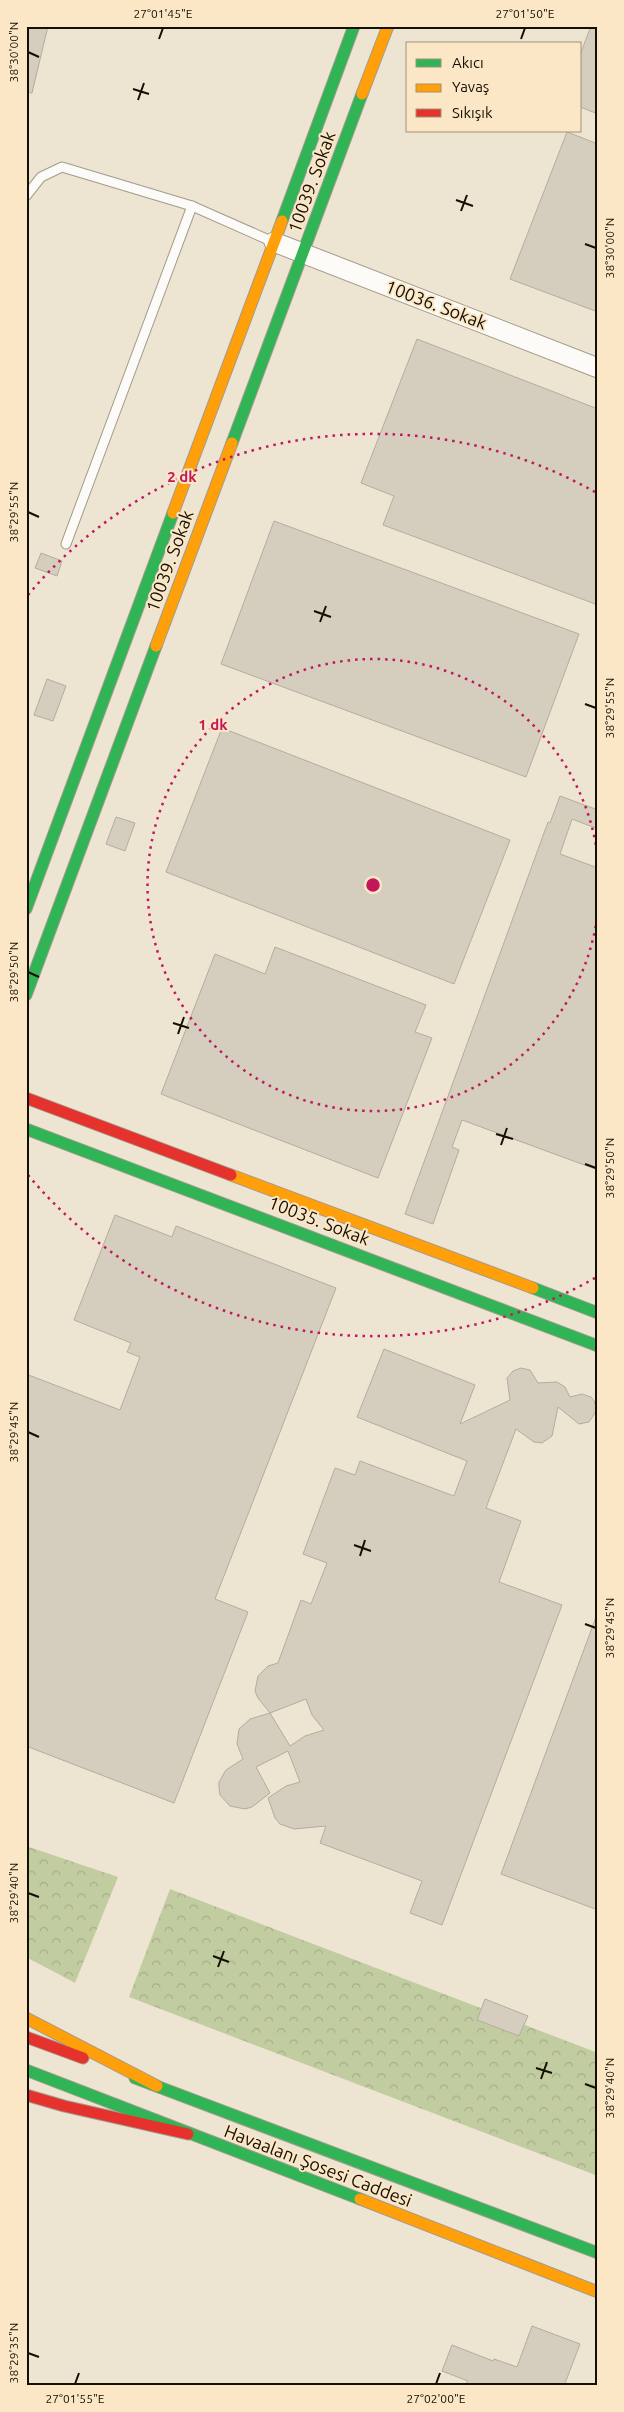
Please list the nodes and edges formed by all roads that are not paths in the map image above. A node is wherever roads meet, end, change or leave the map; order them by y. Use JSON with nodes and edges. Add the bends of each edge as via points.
{"nodes":[{"id":1,"x":354,"y":26,"type":"edge"},
{"id":2,"x":388,"y":26,"type":"edge"},
{"id":3,"x":26,"y":196,"type":"edge"},
{"id":4,"x":192,"y":206,"type":"junction"},
{"id":5,"x":274,"y":242,"type":"junction"},
{"id":6,"x":304,"y":253,"type":"junction"},
{"id":7,"x":598,"y":368,"type":"edge"},
{"id":8,"x":66,"y":544,"type":"dead end"},
{"id":9,"x":26,"y":909,"type":"edge"},
{"id":10,"x":26,"y":995,"type":"edge"},
{"id":11,"x":26,"y":1098,"type":"edge"},
{"id":12,"x":26,"y":1129,"type":"edge"},
{"id":13,"x":598,"y":1313,"type":"edge"},
{"id":14,"x":598,"y":1346,"type":"edge"},
{"id":15,"x":26,"y":2018,"type":"edge"},
{"id":16,"x":26,"y":2037,"type":"edge"},
{"id":17,"x":26,"y":2070,"type":"edge"},
{"id":18,"x":157,"y":2086,"type":"junction"},
{"id":19,"x":26,"y":2095,"type":"edge"},
{"id":20,"x":188,"y":2134,"type":"junction"},
{"id":21,"x":598,"y":2253,"type":"edge"},
{"id":22,"x":598,"y":2292,"type":"edge"}],
"edges":[{"from":1,"to":5,"type":"main road","name":"10039. Sokak"},
{"from":2,"to":6,"type":"main road","name":"10039. Sokak"},
{"from":3,"to":4,"type":"lane","via":[[41,177],[62,167]]},
{"from":4,"to":5,"type":"lane"},
{"from":4,"to":8,"type":"lane"},
{"from":5,"to":6,"type":"street","name":"10036. Sokak"},
{"from":5,"to":9,"type":"main road","name":"10039. Sokak"},
{"from":6,"to":7,"type":"street","name":"10036. Sokak"},
{"from":6,"to":10,"type":"main road","name":"10039. Sokak"},
{"from":11,"to":13,"type":"main road","name":"10035. Sokak"},
{"from":12,"to":14,"type":"main road","name":"10035. Sokak"},
{"from":15,"to":18,"type":"main road"},
{"from":16,"to":18,"type":"main road","name":"Havaalanı Şosesi Caddesi"},
{"from":17,"to":20,"type":"main road","name":"Havaalanı Şosesi Caddesi"},
{"from":18,"to":21,"type":"main road","name":"Havaalanı Şosesi Caddesi"},
{"from":19,"to":20,"type":"main road"},
{"from":20,"to":22,"type":"main road","name":"Havaalanı Şosesi Caddesi"}]}
